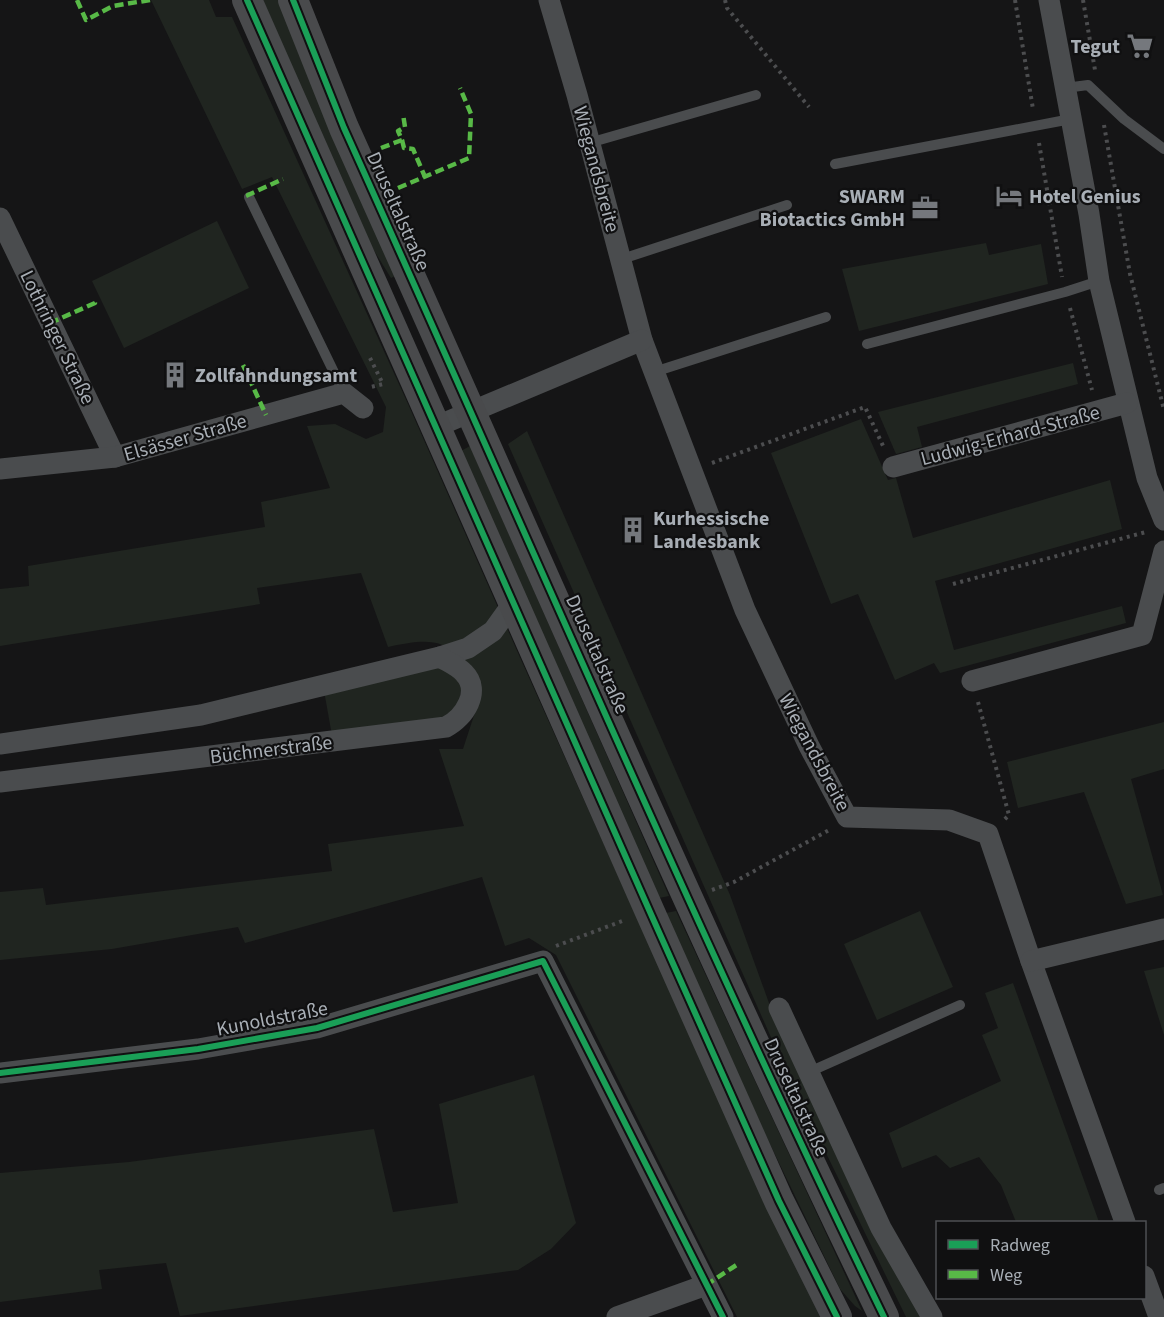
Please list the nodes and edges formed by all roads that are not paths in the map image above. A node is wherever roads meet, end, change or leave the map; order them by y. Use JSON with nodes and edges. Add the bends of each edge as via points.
{"nodes":[{"id":1,"x":247,"y":0,"type":"edge"},
{"id":2,"x":293,"y":0,"type":"edge"},
{"id":3,"x":549,"y":0,"type":"edge"},
{"id":4,"x":1049,"y":0,"type":"edge"},
{"id":5,"x":1065,"y":88,"type":"junction"},
{"id":6,"x":756,"y":95,"type":"dead end"},
{"id":7,"x":1071,"y":119,"type":"junction"},
{"id":8,"x":589,"y":143,"type":"junction"},
{"id":9,"x":1164,"y":148,"type":"edge"},
{"id":10,"x":835,"y":164,"type":"dead end"},
{"id":11,"x":249,"y":196,"type":"dead end"},
{"id":12,"x":787,"y":205,"type":"dead end"},
{"id":13,"x":0,"y":218,"type":"edge"},
{"id":14,"x":622,"y":259,"type":"junction"},
{"id":15,"x":1099,"y":281,"type":"junction"},
{"id":16,"x":826,"y":317,"type":"dead end"},
{"id":17,"x":642,"y":340,"type":"junction"},
{"id":18,"x":867,"y":344,"type":"dead end"},
{"id":19,"x":654,"y":372,"type":"junction"},
{"id":20,"x":344,"y":393,"type":"junction"},
{"id":21,"x":1127,"y":403,"type":"junction"},
{"id":22,"x":363,"y":408,"type":"dead end"},
{"id":23,"x":472,"y":411,"type":"junction"},
{"id":24,"x":435,"y":427,"type":"junction"},
{"id":25,"x":115,"y":457,"type":"junction"},
{"id":26,"x":893,"y":467,"type":"road end"},
{"id":27,"x":0,"y":470,"type":"edge"},
{"id":28,"x":1158,"y":525,"type":"edge"},
{"id":29,"x":1164,"y":551,"type":"edge"},
{"id":30,"x":513,"y":603,"type":"junction"},
{"id":31,"x":440,"y":657,"type":"junction"},
{"id":32,"x":972,"y":681,"type":"road end"},
{"id":33,"x":0,"y":744,"type":"edge"},
{"id":34,"x":0,"y":782,"type":"edge"},
{"id":35,"x":1164,"y":929,"type":"edge"},
{"id":36,"x":1031,"y":961,"type":"junction"},
{"id":37,"x":960,"y":1005,"type":"dead end"},
{"id":38,"x":779,"y":1008,"type":"dead end"},
{"id":39,"x":809,"y":1072,"type":"junction"},
{"id":40,"x":0,"y":1073,"type":"edge"},
{"id":41,"x":1125,"y":1221,"type":"edge"},
{"id":42,"x":1146,"y":1281,"type":"edge"},
{"id":43,"x":706,"y":1285,"type":"junction"},
{"id":44,"x":617,"y":1317,"type":"edge"},
{"id":45,"x":723,"y":1317,"type":"edge"},
{"id":46,"x":837,"y":1317,"type":"edge"},
{"id":47,"x":884,"y":1317,"type":"edge"},
{"id":48,"x":932,"y":1317,"type":"edge"},
{"id":49,"x":1159,"y":1317,"type":"edge"}],
"edges":[{"from":1,"to":24,"type":"main road"},
{"from":2,"to":23,"type":"main road","name":"Druseltalstraße","via":[[344,128]]},
{"from":3,"to":8,"type":"street","name":"Wiegandsbreite"},
{"from":4,"to":5,"type":"street"},
{"from":5,"to":7,"type":"street"},
{"from":5,"to":9,"type":"lane","via":[[1088,84],[1124,119]]},
{"from":6,"to":8,"type":"lane"},
{"from":7,"to":10,"type":"lane"},
{"from":7,"to":15,"type":"street"},
{"from":8,"to":14,"type":"street","name":"Wiegandsbreite"},
{"from":11,"to":20,"type":"lane"},
{"from":12,"to":14,"type":"lane"},
{"from":13,"to":25,"type":"street","name":"Lothringer Straße"},
{"from":14,"to":17,"type":"street","name":"Wiegandsbreite"},
{"from":15,"to":18,"type":"lane"},
{"from":15,"to":21,"type":"street"},
{"from":16,"to":19,"type":"lane"},
{"from":17,"to":19,"type":"street","name":"Wiegandsbreite"},
{"from":17,"to":23,"type":"street"},
{"from":19,"to":36,"type":"street","name":"Wiegandsbreite","via":[[745,610],[846,817],[949,820],[988,834]]},
{"from":20,"to":22,"type":"street"},
{"from":20,"to":25,"type":"street","name":"Elsässer Straße"},
{"from":21,"to":26,"type":"street","name":"Ludwig-Erhard-Straße"},
{"from":21,"to":28,"type":"street"},
{"from":23,"to":24,"type":"street"},
{"from":23,"to":47,"type":"main road","name":"Druseltalstraße","via":[[797,1138]]},
{"from":24,"to":30,"type":"main road"},
{"from":25,"to":27,"type":"street","name":"Elsässer Straße"},
{"from":29,"to":32,"type":"street","via":[[1142,635]]},
{"from":30,"to":31,"type":"street","via":[[493,631],[468,648]]},
{"from":30,"to":46,"type":"main road","via":[[779,1201]]},
{"from":31,"to":33,"type":"street","via":[[201,715]]},
{"from":31,"to":34,"type":"street","name":"Büchnerstraße","via":[[464,672],[471,682],[467,707],[456,722],[446,727]]},
{"from":35,"to":36,"type":"street"},
{"from":36,"to":41,"type":"street","name":"Wiegandsbreite"},
{"from":37,"to":39,"type":"lane"},
{"from":38,"to":39,"type":"street","name":"Druseltalstraße"},
{"from":39,"to":48,"type":"street","name":"Druseltalstraße","via":[[881,1228]]},
{"from":40,"to":43,"type":"street","name":"Kunoldstraße","via":[[198,1049],[317,1028],[543,960]]},
{"from":42,"to":49,"type":"street"},
{"from":43,"to":44,"type":"street"},
{"from":43,"to":45,"type":"street"}]}
